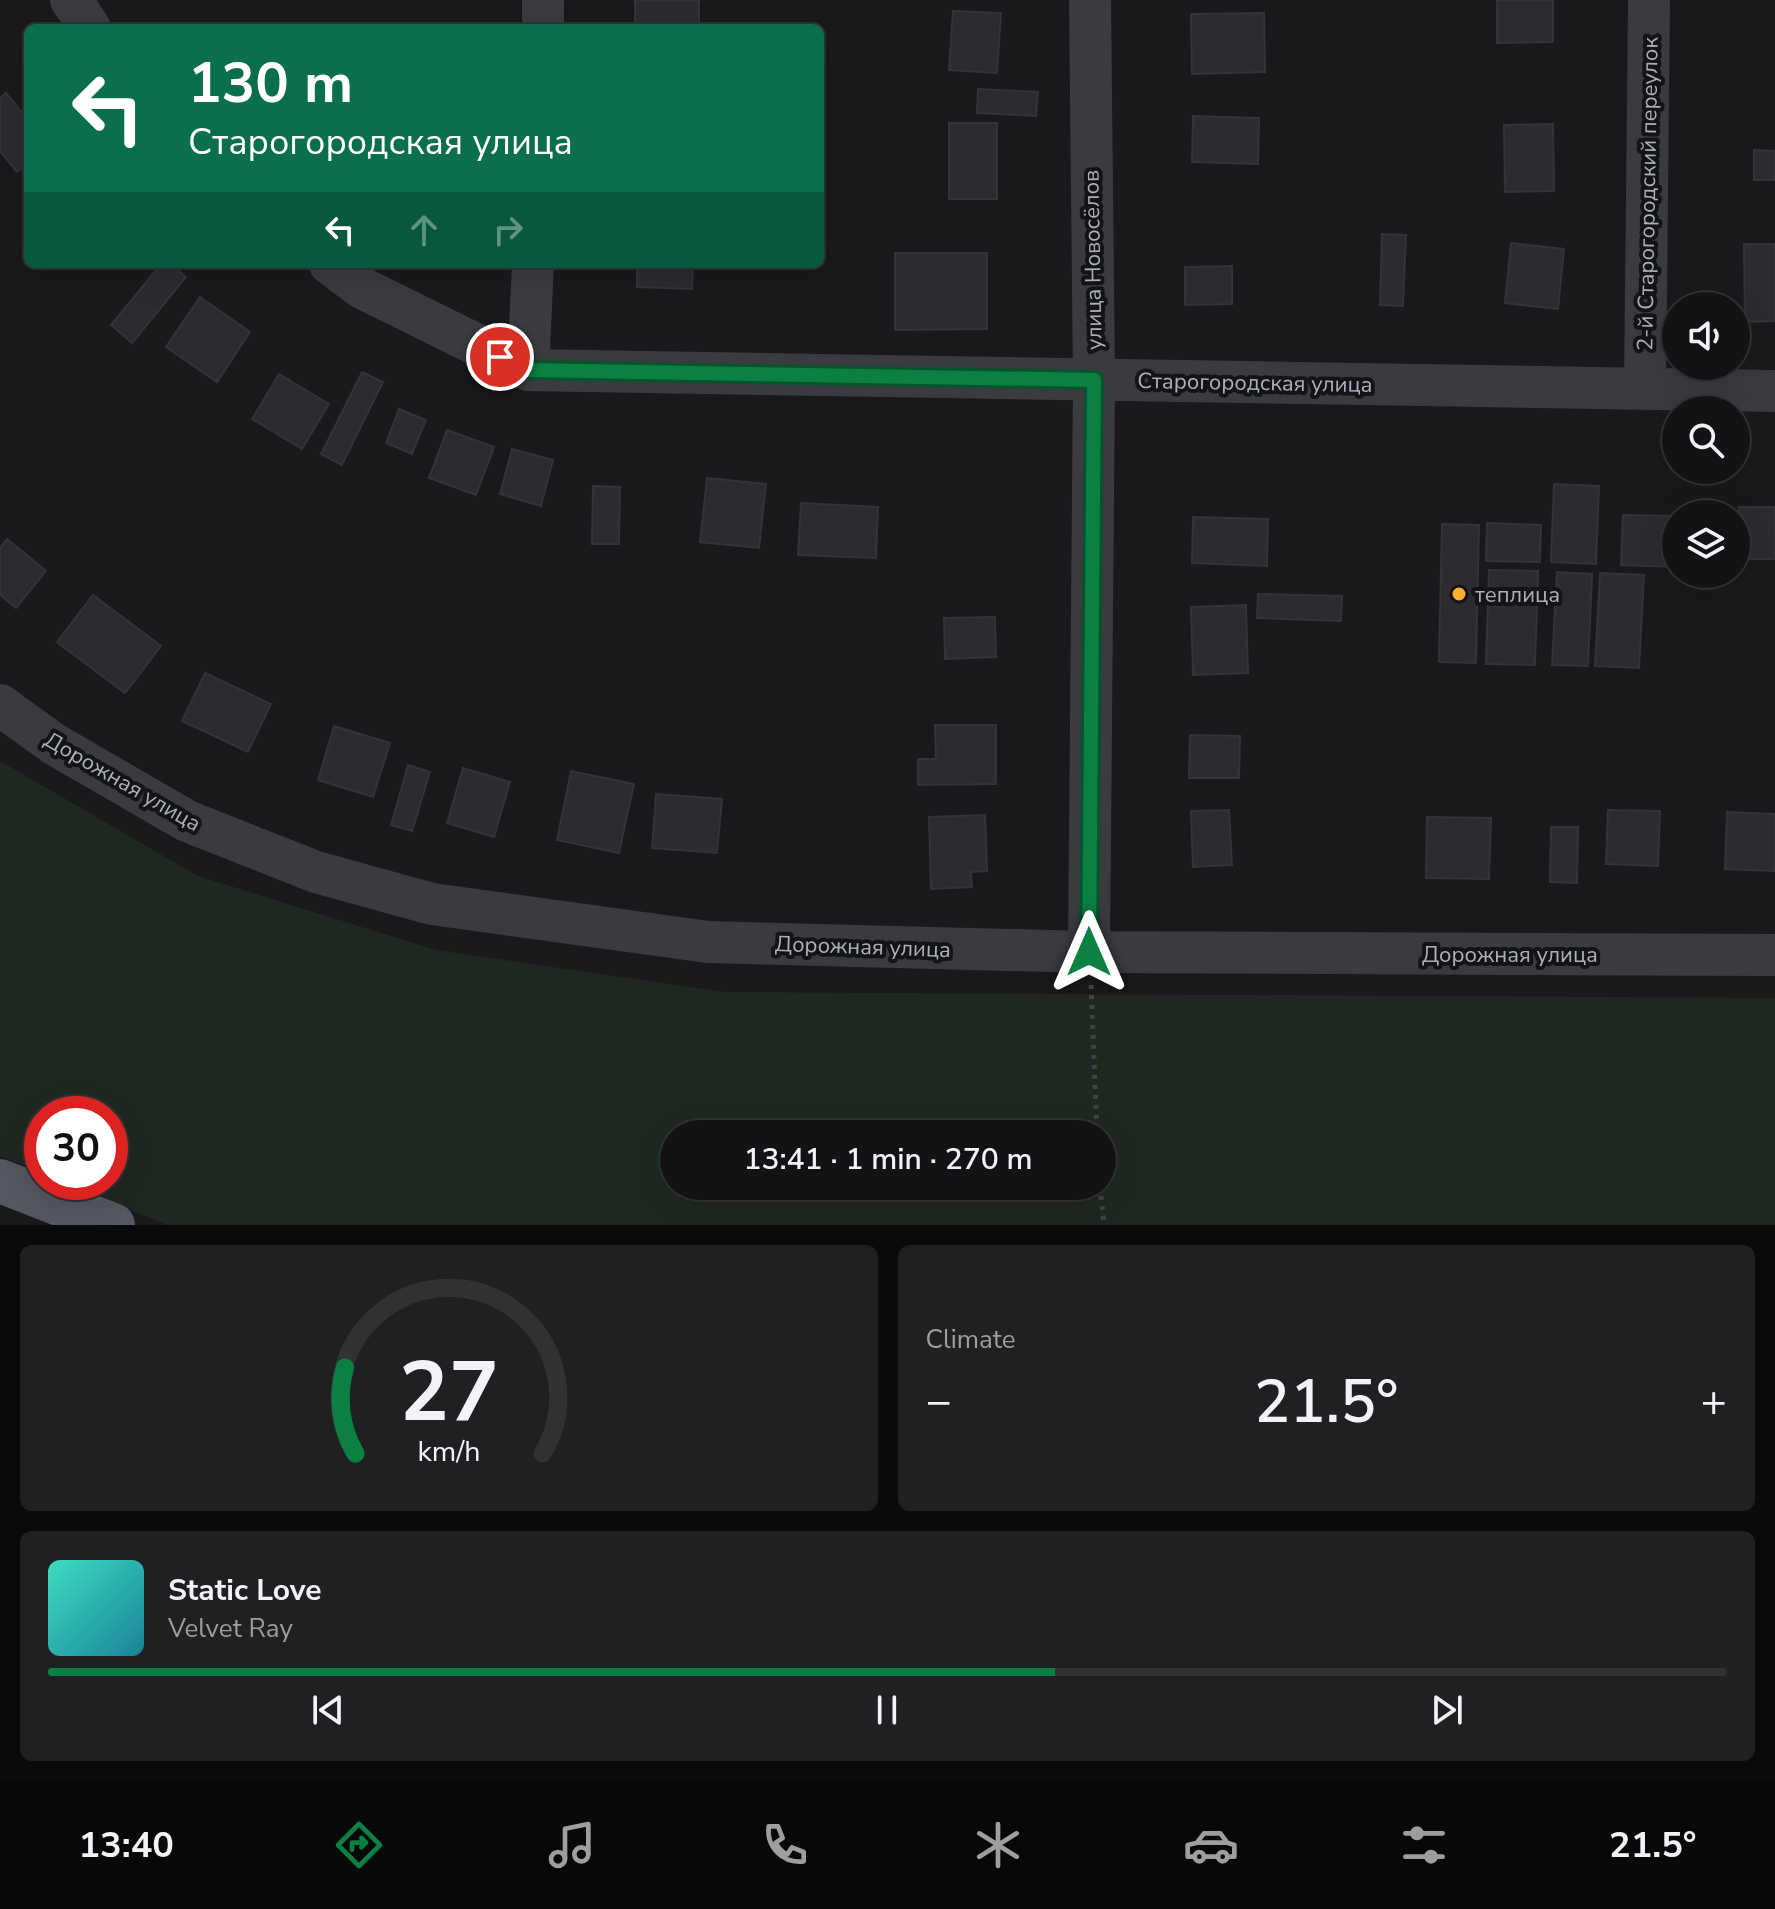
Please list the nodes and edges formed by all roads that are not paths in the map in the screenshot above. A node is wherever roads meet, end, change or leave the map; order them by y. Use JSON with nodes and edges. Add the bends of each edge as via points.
{"nodes":[{"id":1,"x":71,"y":0,"type":"edge"},
{"id":2,"x":543,"y":0,"type":"edge"},
{"id":3,"x":1090,"y":0,"type":"edge"},
{"id":4,"x":1649,"y":0,"type":"edge"},
{"id":5,"x":87,"y":24,"type":"edge"},
{"id":6,"x":543,"y":24,"type":"edge"},
{"id":7,"x":335,"y":268,"type":"edge"},
{"id":8,"x":533,"y":268,"type":"edge"},
{"id":9,"x":528,"y":370,"type":"junction"},
{"id":10,"x":1094,"y":380,"type":"junction"},
{"id":11,"x":1645,"y":389,"type":"junction"},
{"id":12,"x":1775,"y":391,"type":"edge"},
{"id":13,"x":0,"y":705,"type":"edge"},
{"id":14,"x":1089,"y":952,"type":"junction"},
{"id":15,"x":1775,"y":955,"type":"edge"},
{"id":16,"x":0,"y":1181,"type":"edge"},
{"id":17,"x":113,"y":1225,"type":"edge"}],
"edges":[{"from":1,"to":5,"type":"street"},
{"from":2,"to":6,"type":"street"},
{"from":3,"to":10,"type":"street","name":"улица Новосёлов"},
{"from":4,"to":11,"type":"street","name":"2-й Старогородский переулок"},
{"from":7,"to":9,"type":"street","name":"Старогородская улица","via":[[362,288]]},
{"from":8,"to":9,"type":"street"},
{"from":9,"to":10,"type":"street","name":"Старогородская улица"},
{"from":10,"to":11,"type":"street","name":"Старогородская улица"},
{"from":10,"to":14,"type":"street","name":"улица Новосёлов"},
{"from":11,"to":12,"type":"street","name":"Старогородская улица"},
{"from":13,"to":14,"type":"street","name":"Дорожная улица","via":[[54,744],[187,821],[316,872],[432,904],[708,942]]},
{"from":14,"to":15,"type":"street","name":"Дорожная улица"},
{"from":16,"to":17,"type":"main road"}]}
